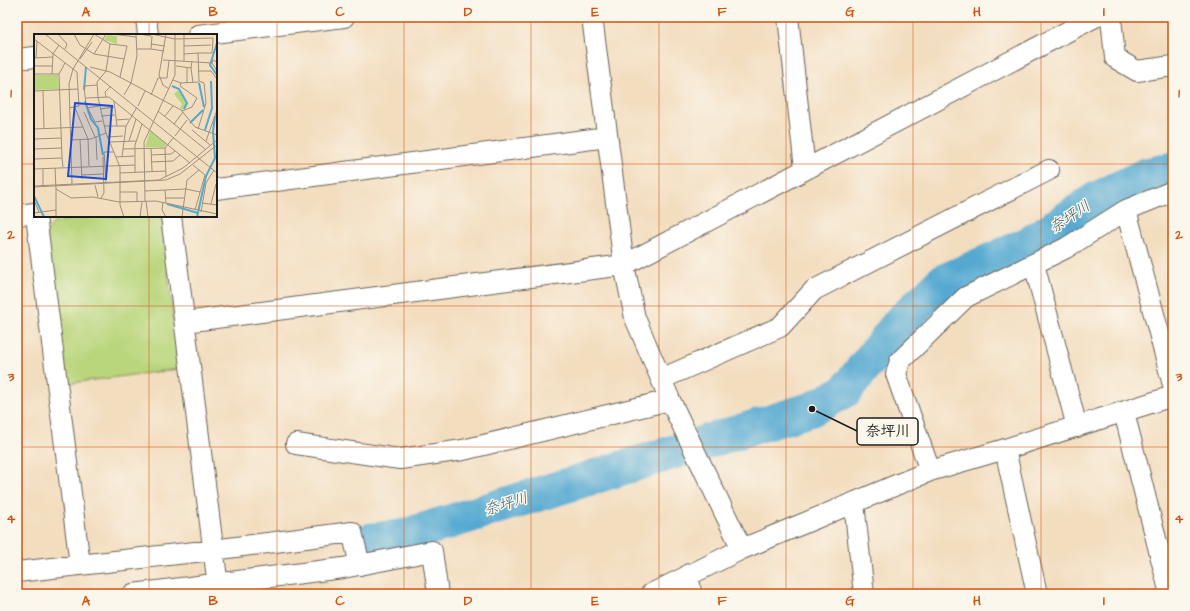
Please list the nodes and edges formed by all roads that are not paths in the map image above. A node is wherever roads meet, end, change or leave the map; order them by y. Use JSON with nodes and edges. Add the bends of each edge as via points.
{"nodes":[{"id":1,"x":146,"y":17,"type":"edge"},
{"id":2,"x":344,"y":17,"type":"edge"},
{"id":3,"x":592,"y":17,"type":"edge"},
{"id":4,"x":788,"y":17,"type":"edge"},
{"id":5,"x":1095,"y":17,"type":"edge"},
{"id":6,"x":1111,"y":17,"type":"edge"},
{"id":7,"x":148,"y":34,"type":"edge"},
{"id":8,"x":206,"y":34,"type":"edge"},
{"id":9,"x":34,"y":57,"type":"edge"},
{"id":10,"x":17,"y":59,"type":"edge"},
{"id":11,"x":1173,"y":66,"type":"edge"},
{"id":12,"x":607,"y":137,"type":"junction"},
{"id":13,"x":805,"y":169,"type":"junction"},
{"id":14,"x":1049,"y":170,"type":"dead end"},
{"id":15,"x":217,"y":189,"type":"edge"},
{"id":16,"x":1173,"y":190,"type":"edge"},
{"id":17,"x":1126,"y":210,"type":"junction"},
{"id":18,"x":34,"y":213,"type":"edge"},
{"id":19,"x":17,"y":216,"type":"edge"},
{"id":20,"x":36,"y":217,"type":"edge"},
{"id":21,"x":171,"y":217,"type":"edge"},
{"id":22,"x":1034,"y":264,"type":"junction"},
{"id":23,"x":624,"y":265,"type":"junction"},
{"id":24,"x":184,"y":322,"type":"junction"},
{"id":25,"x":661,"y":380,"type":"junction"},
{"id":26,"x":1173,"y":385,"type":"edge"},
{"id":27,"x":1173,"y":396,"type":"edge"},
{"id":28,"x":670,"y":400,"type":"junction"},
{"id":29,"x":1124,"y":412,"type":"junction"},
{"id":30,"x":1077,"y":426,"type":"junction"},
{"id":31,"x":296,"y":444,"type":"dead end"},
{"id":32,"x":1005,"y":449,"type":"junction"},
{"id":33,"x":930,"y":471,"type":"junction"},
{"id":34,"x":854,"y":503,"type":"junction"},
{"id":35,"x":742,"y":548,"type":"junction"},
{"id":36,"x":213,"y":550,"type":"junction"},
{"id":37,"x":80,"y":565,"type":"junction"},
{"id":38,"x":360,"y":565,"type":"junction"},
{"id":39,"x":17,"y":572,"type":"edge"},
{"id":40,"x":689,"y":574,"type":"junction"},
{"id":41,"x":218,"y":589,"type":"edge"},
{"id":42,"x":133,"y":594,"type":"edge"},
{"id":43,"x":438,"y":594,"type":"edge"},
{"id":44,"x":651,"y":594,"type":"edge"},
{"id":45,"x":691,"y":594,"type":"edge"},
{"id":46,"x":864,"y":594,"type":"edge"},
{"id":47,"x":1037,"y":594,"type":"edge"},
{"id":48,"x":1170,"y":594,"type":"edge"}],
"edges":[{"from":1,"to":7,"type":"street"},
{"from":2,"to":8,"type":"street"},
{"from":3,"to":12,"type":"street"},
{"from":4,"to":13,"type":"street"},
{"from":5,"to":13,"type":"street"},
{"from":6,"to":11,"type":"street","via":[[1115,58],[1137,71]]},
{"from":9,"to":10,"type":"street"},
{"from":12,"to":15,"type":"street"},
{"from":12,"to":23,"type":"street"},
{"from":13,"to":23,"type":"street"},
{"from":14,"to":25,"type":"street","via":[[814,290],[780,327]]},
{"from":16,"to":17,"type":"street"},
{"from":17,"to":22,"type":"street","via":[[1066,248]]},
{"from":17,"to":26,"type":"street"},
{"from":18,"to":19,"type":"street"},
{"from":20,"to":37,"type":"street"},
{"from":21,"to":24,"type":"street"},
{"from":22,"to":30,"type":"street"},
{"from":22,"to":33,"type":"street","via":[[966,297],[900,361],[896,374]]},
{"from":23,"to":24,"type":"street"},
{"from":23,"to":25,"type":"street","via":[[635,318]]},
{"from":24,"to":36,"type":"street"},
{"from":25,"to":28,"type":"street"},
{"from":27,"to":29,"type":"street"},
{"from":28,"to":31,"type":"street","via":[[463,450],[400,459]]},
{"from":28,"to":35,"type":"street"},
{"from":29,"to":30,"type":"street"},
{"from":29,"to":48,"type":"street"},
{"from":30,"to":32,"type":"street"},
{"from":32,"to":33,"type":"street"},
{"from":32,"to":47,"type":"street"},
{"from":33,"to":34,"type":"street"},
{"from":34,"to":35,"type":"street"},
{"from":34,"to":46,"type":"street"},
{"from":35,"to":40,"type":"street"},
{"from":36,"to":37,"type":"street"},
{"from":36,"to":38,"type":"street","via":[[352,532]]},
{"from":36,"to":41,"type":"street"},
{"from":37,"to":39,"type":"street"},
{"from":38,"to":41,"type":"street"},
{"from":38,"to":43,"type":"street","via":[[432,551]]},
{"from":40,"to":44,"type":"street"},
{"from":40,"to":45,"type":"street"},
{"from":41,"to":42,"type":"street"}]}
